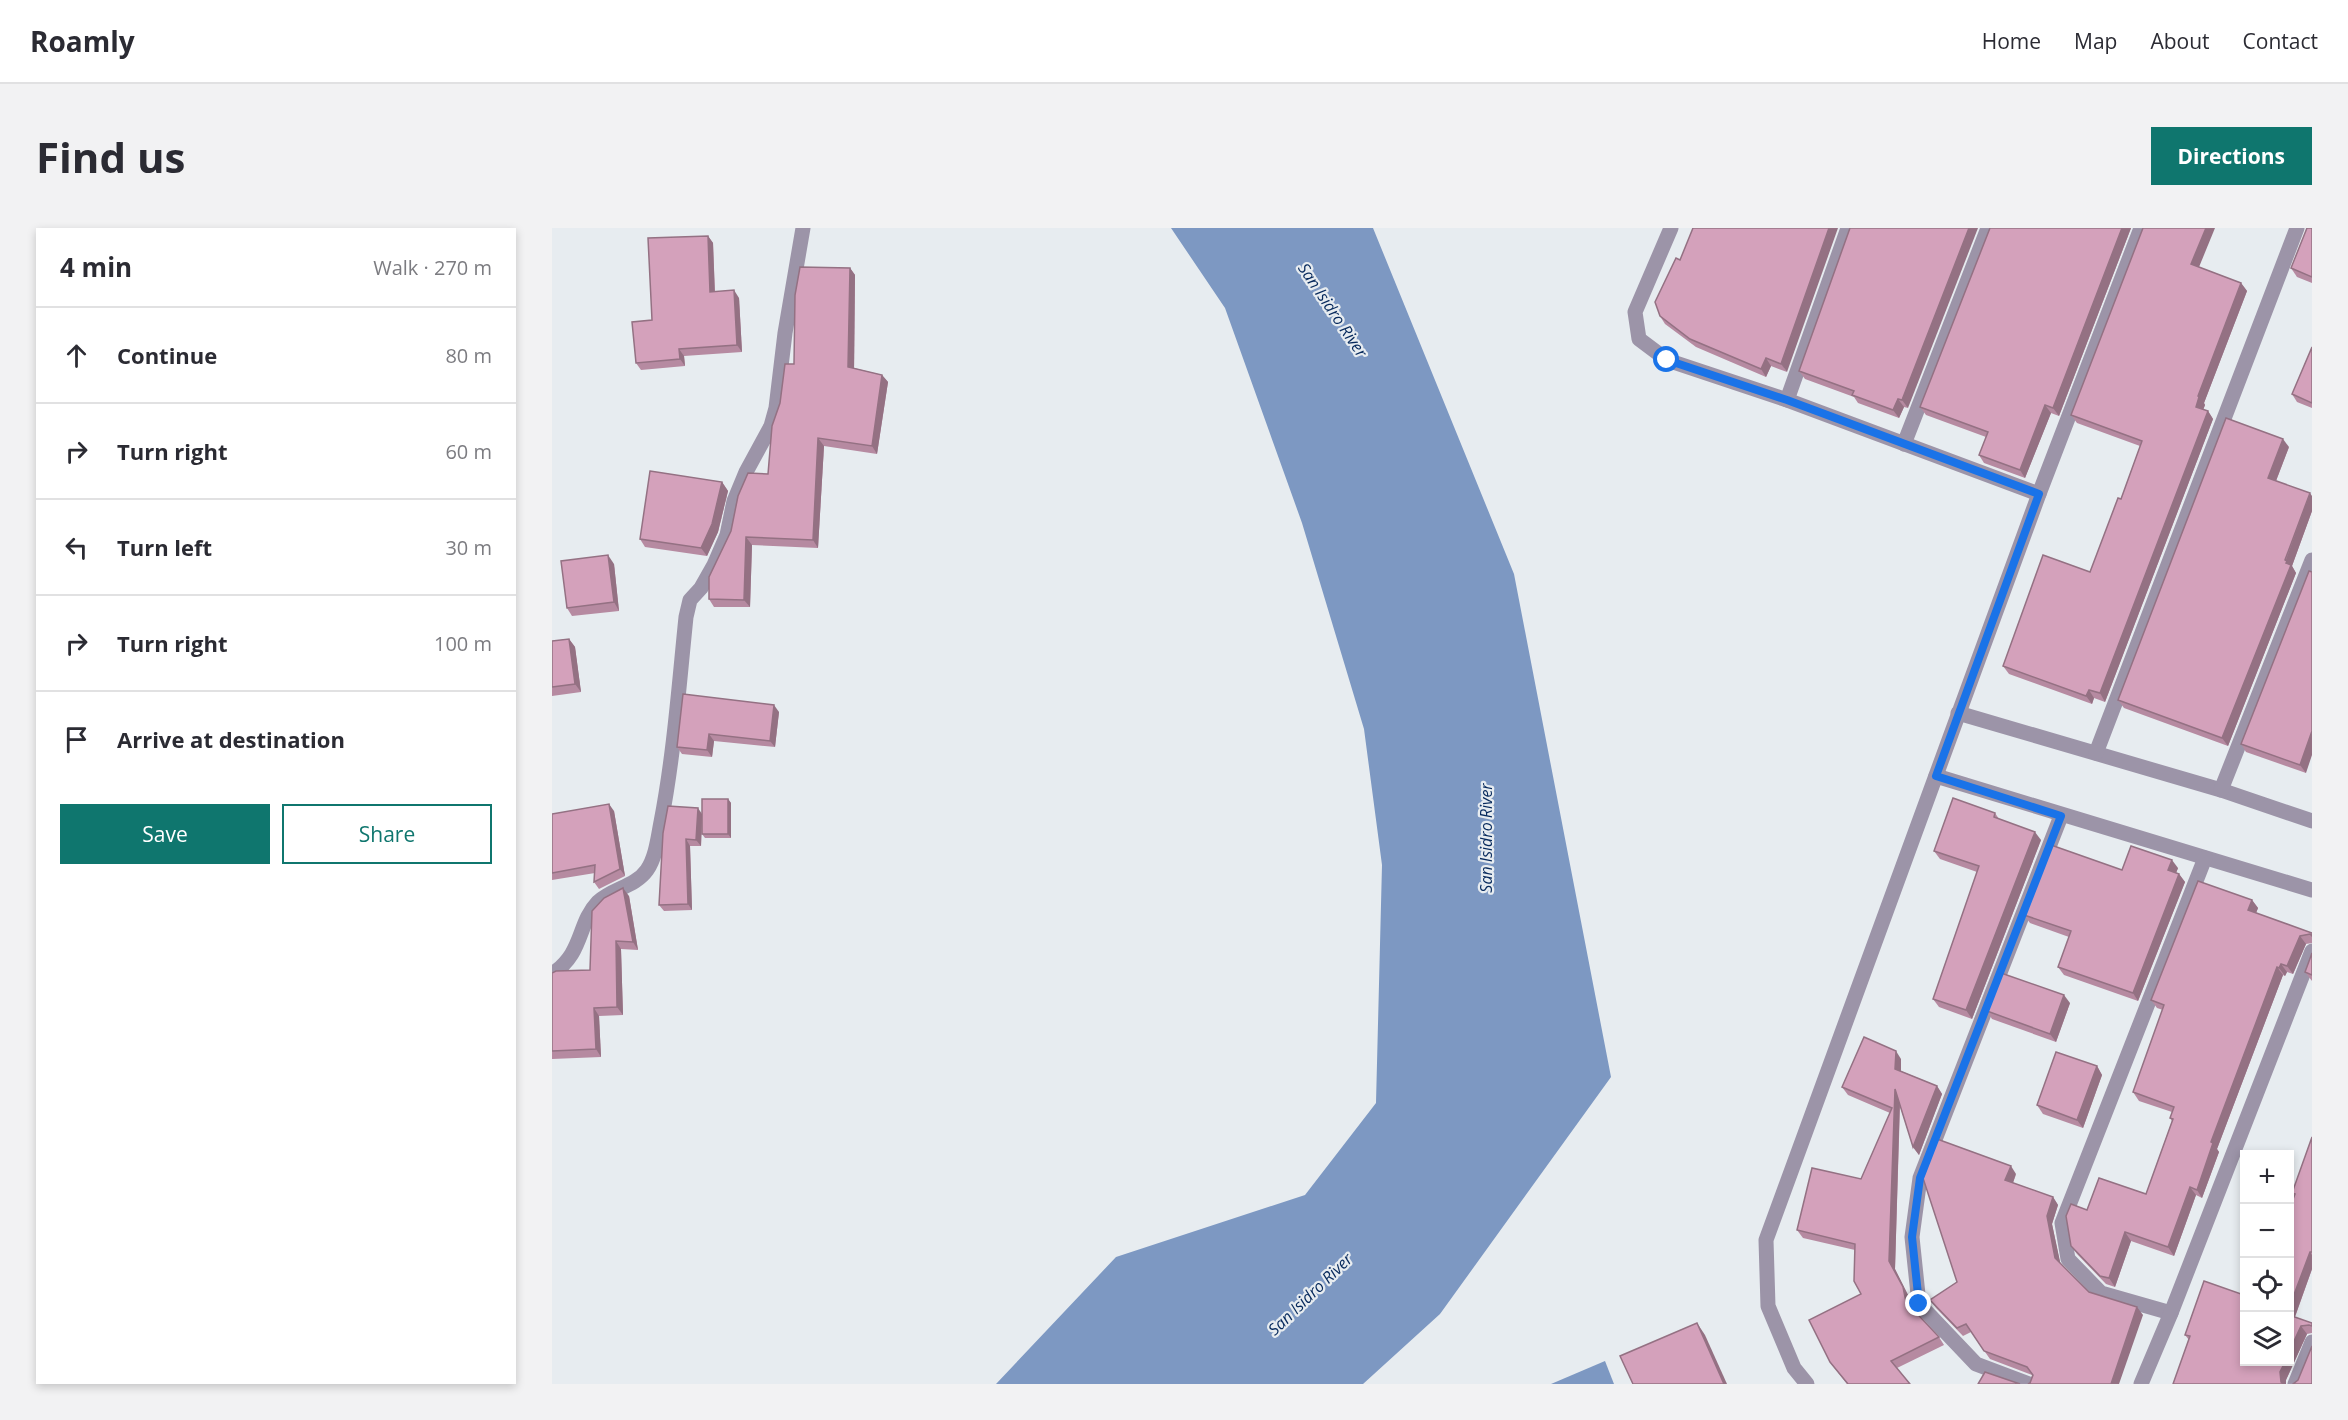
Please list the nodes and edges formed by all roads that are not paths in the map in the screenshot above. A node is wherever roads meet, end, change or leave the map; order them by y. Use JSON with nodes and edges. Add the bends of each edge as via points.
{"nodes":[{"id":1,"x":803,"y":228,"type":"edge"},
{"id":2,"x":1671,"y":228,"type":"edge"},
{"id":3,"x":1848,"y":228,"type":"edge"},
{"id":4,"x":1988,"y":228,"type":"edge"},
{"id":5,"x":2141,"y":228,"type":"edge"},
{"id":6,"x":2297,"y":228,"type":"edge"},
{"id":7,"x":1787,"y":400,"type":"junction"},
{"id":8,"x":1904,"y":444,"type":"junction"},
{"id":9,"x":2039,"y":494,"type":"junction"},
{"id":10,"x":2312,"y":560,"type":"edge"},
{"id":11,"x":1958,"y":713,"type":"junction"},
{"id":12,"x":2096,"y":753,"type":"junction"},
{"id":13,"x":1936,"y":776,"type":"junction"},
{"id":14,"x":2221,"y":790,"type":"junction"},
{"id":15,"x":2061,"y":816,"type":"junction"},
{"id":16,"x":2312,"y":820,"type":"edge"},
{"id":17,"x":2205,"y":858,"type":"junction"},
{"id":18,"x":2312,"y":890,"type":"edge"},
{"id":19,"x":2312,"y":951,"type":"edge"},
{"id":20,"x":552,"y":974,"type":"edge"},
{"id":21,"x":2171,"y":1313,"type":"junction"},
{"id":22,"x":2312,"y":1342,"type":"edge"},
{"id":23,"x":1807,"y":1384,"type":"edge"},
{"id":24,"x":2029,"y":1384,"type":"edge"},
{"id":25,"x":2141,"y":1384,"type":"edge"},
{"id":26,"x":2295,"y":1384,"type":"edge"}],
"edges":[{"from":1,"to":20,"type":"street","via":[[771,426],[734,501],[727,536],[714,565],[690,600],[668,788],[649,867],[639,880],[598,902],[575,950]]},
{"from":2,"to":7,"type":"street","via":[[1635,312],[1639,339],[1667,360]]},
{"from":3,"to":7,"type":"street"},
{"from":4,"to":8,"type":"street"},
{"from":5,"to":9,"type":"street"},
{"from":6,"to":12,"type":"street"},
{"from":7,"to":8,"type":"street"},
{"from":8,"to":9,"type":"street"},
{"from":9,"to":11,"type":"street"},
{"from":10,"to":14,"type":"street"},
{"from":11,"to":12,"type":"street"},
{"from":11,"to":13,"type":"street"},
{"from":12,"to":14,"type":"street"},
{"from":13,"to":15,"type":"street"},
{"from":13,"to":23,"type":"street","via":[[1766,1240],[1768,1306],[1794,1368]]},
{"from":14,"to":16,"type":"street"},
{"from":15,"to":17,"type":"street"},
{"from":15,"to":24,"type":"street","via":[[1920,1178],[1912,1237],[1919,1304],[1976,1364]]},
{"from":17,"to":18,"type":"street"},
{"from":17,"to":21,"type":"street","via":[[2062,1223],[2068,1259],[2101,1293]]},
{"from":19,"to":21,"type":"street"},
{"from":21,"to":25,"type":"street"},
{"from":22,"to":26,"type":"street"}]}
